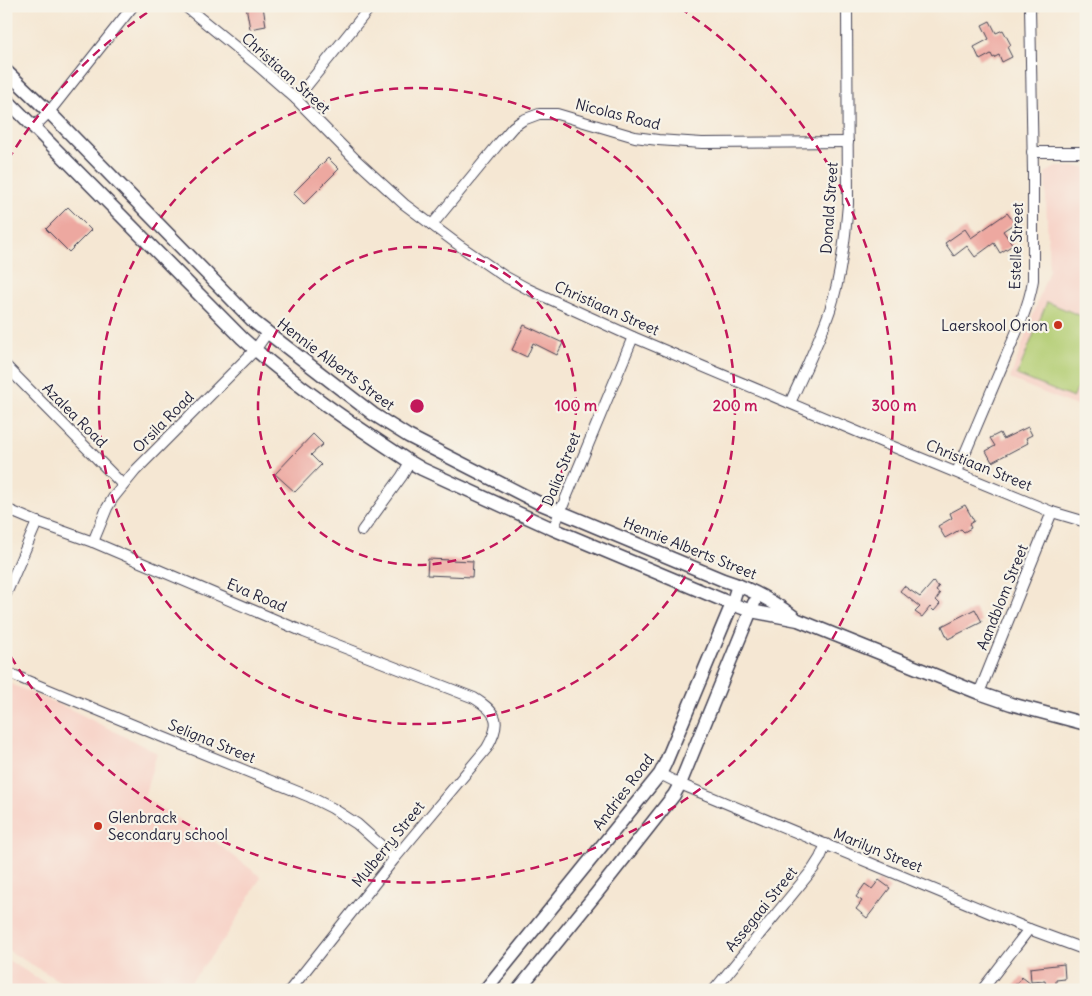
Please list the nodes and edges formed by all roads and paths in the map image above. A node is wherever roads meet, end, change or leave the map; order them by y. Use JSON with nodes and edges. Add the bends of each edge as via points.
{"nodes":[{"id":1,"x":134,"y":6,"type":"edge"},
{"id":2,"x":185,"y":6,"type":"edge"},
{"id":3,"x":371,"y":6,"type":"edge"},
{"id":4,"x":847,"y":6,"type":"edge"},
{"id":5,"x":1030,"y":6,"type":"edge"},
{"id":6,"x":6,"y":71,"type":"edge"},
{"id":7,"x":6,"y":99,"type":"edge"},
{"id":8,"x":296,"y":99,"type":"junction"},
{"id":9,"x":49,"y":112,"type":"junction"},
{"id":10,"x":34,"y":127,"type":"junction"},
{"id":11,"x":848,"y":142,"type":"junction"},
{"id":12,"x":1032,"y":152,"type":"junction"},
{"id":13,"x":1086,"y":152,"type":"edge"},
{"id":14,"x":432,"y":225,"type":"junction"},
{"id":15,"x":267,"y":333,"type":"junction"},
{"id":16,"x":633,"y":337,"type":"junction"},
{"id":17,"x":255,"y":350,"type":"junction"},
{"id":18,"x":6,"y":366,"type":"edge"},
{"id":19,"x":790,"y":403,"type":"junction"},
{"id":20,"x":410,"y":462,"type":"junction"},
{"id":21,"x":957,"y":472,"type":"junction"},
{"id":22,"x":123,"y":485,"type":"junction"},
{"id":23,"x":6,"y":509,"type":"edge"},
{"id":24,"x":560,"y":512,"type":"junction"},
{"id":25,"x":1052,"y":512,"type":"junction"},
{"id":26,"x":36,"y":522,"type":"junction"},
{"id":27,"x":1086,"y":522,"type":"edge"},
{"id":28,"x":553,"y":529,"type":"junction"},
{"id":29,"x":362,"y":531,"type":"dead end"},
{"id":30,"x":93,"y":542,"type":"junction"},
{"id":31,"x":738,"y":585,"type":"junction"},
{"id":32,"x":757,"y":593,"type":"junction"},
{"id":33,"x":6,"y":594,"type":"edge"},
{"id":34,"x":732,"y":604,"type":"junction"},
{"id":35,"x":751,"y":611,"type":"junction"},
{"id":36,"x":798,"y":620,"type":"junction"},
{"id":37,"x":6,"y":672,"type":"edge"},
{"id":38,"x":979,"y":693,"type":"junction"},
{"id":39,"x":493,"y":714,"type":"joint"},
{"id":40,"x":1086,"y":724,"type":"edge"},
{"id":41,"x":660,"y":774,"type":"junction"},
{"id":42,"x":680,"y":784,"type":"junction"},
{"id":43,"x":826,"y":844,"type":"junction"},
{"id":44,"x":395,"y":858,"type":"junction"},
{"id":45,"x":1029,"y":929,"type":"junction"},
{"id":46,"x":1086,"y":950,"type":"edge"},
{"id":47,"x":290,"y":990,"type":"edge"},
{"id":48,"x":486,"y":990,"type":"edge"},
{"id":49,"x":518,"y":990,"type":"edge"},
{"id":50,"x":714,"y":990,"type":"edge"},
{"id":51,"x":982,"y":990,"type":"edge"}],
"edges":[{"from":1,"to":9,"type":"street"},
{"from":2,"to":8,"type":"street","name":"Christiaan Street"},
{"from":3,"to":8,"type":"street"},
{"from":4,"to":11,"type":"street","name":"Donald Street"},
{"from":5,"to":12,"type":"street","name":"Estelle Street"},
{"from":6,"to":9,"type":"street","name":"Hennie Alberts Street"},
{"from":7,"to":10,"type":"street","name":"Hennie Alberts Street"},
{"from":8,"to":14,"type":"street","name":"Christiaan Street","via":[[377,180]]},
{"from":9,"to":10,"type":"street"},
{"from":9,"to":15,"type":"street","name":"Hennie Alberts Street"},
{"from":10,"to":17,"type":"street","name":"Hennie Alberts Street"},
{"from":11,"to":14,"type":"street","name":"Nicolas Road","via":[[702,143],[658,140],[635,137],[557,114],[539,114],[513,127]]},
{"from":11,"to":19,"type":"street","name":"Donald Street","via":[[848,204],[838,282],[818,342]]},
{"from":12,"to":13,"type":"street"},
{"from":12,"to":21,"type":"street","name":"Estelle Street","via":[[1031,294]]},
{"from":14,"to":16,"type":"street","name":"Christiaan Street","via":[[484,263],[528,289]]},
{"from":15,"to":17,"type":"street","name":"Orsila Road"},
{"from":15,"to":24,"type":"street","name":"Hennie Alberts Street","via":[[373,414],[408,436]]},
{"from":16,"to":19,"type":"street","name":"Christiaan Street"},
{"from":16,"to":24,"type":"street","name":"Dalia Street"},
{"from":17,"to":20,"type":"street","name":"Hennie Alberts Street","via":[[333,410]]},
{"from":17,"to":22,"type":"street","name":"Orsila Road"},
{"from":18,"to":22,"type":"street","name":"Azalea Road"},
{"from":19,"to":21,"type":"street","name":"Christiaan Street"},
{"from":20,"to":28,"type":"street","name":"Hennie Alberts Street"},
{"from":20,"to":29,"type":"street"},
{"from":21,"to":25,"type":"street","name":"Christiaan Street"},
{"from":22,"to":30,"type":"street","name":"Orsila Road","via":[[107,508]]},
{"from":23,"to":26,"type":"street","name":"Eva Road"},
{"from":24,"to":28,"type":"street","name":"Dalia Street"},
{"from":24,"to":31,"type":"street","name":"Hennie Alberts Street"},
{"from":25,"to":27,"type":"street","name":"Christiaan Street"},
{"from":25,"to":38,"type":"street","name":"Aandblom Street"},
{"from":26,"to":30,"type":"street","name":"Eva Road"},
{"from":26,"to":33,"type":"street"},
{"from":28,"to":34,"type":"street","name":"Hennie Alberts Street"},
{"from":30,"to":39,"type":"street","name":"Eva Road","via":[[304,632],[474,698]]},
{"from":31,"to":32,"type":"street","name":"Hennie Alberts Street"},
{"from":31,"to":34,"type":"street","name":"Andries Road"},
{"from":32,"to":35,"type":"street"},
{"from":32,"to":36,"type":"street","name":"Hennie Alberts Street"},
{"from":34,"to":35,"type":"street","name":"Hennie Alberts Street"},
{"from":34,"to":41,"type":"street","name":"Andries Road"},
{"from":35,"to":36,"type":"street","name":"Hennie Alberts Street"},
{"from":35,"to":42,"type":"street"},
{"from":36,"to":38,"type":"street","name":"Hennie Alberts Street"},
{"from":37,"to":44,"type":"street","name":"Seligna Street","via":[[316,800],[357,824]]},
{"from":38,"to":40,"type":"street","name":"Hennie Alberts Street"},
{"from":39,"to":44,"type":"street","name":"Mulberry Street","via":[[496,723],[494,735],[487,748]]},
{"from":41,"to":42,"type":"street","name":"Marilyn Street"},
{"from":41,"to":48,"type":"street","name":"Andries Road"},
{"from":42,"to":43,"type":"street","name":"Marilyn Street"},
{"from":42,"to":49,"type":"street"},
{"from":43,"to":45,"type":"street","name":"Marilyn Street"},
{"from":43,"to":50,"type":"street","name":"Assegaai Street","via":[[813,869]]},
{"from":44,"to":47,"type":"street","name":"Mulberry Street"},
{"from":45,"to":46,"type":"street","name":"Marilyn Street"},
{"from":45,"to":51,"type":"street"}]}
